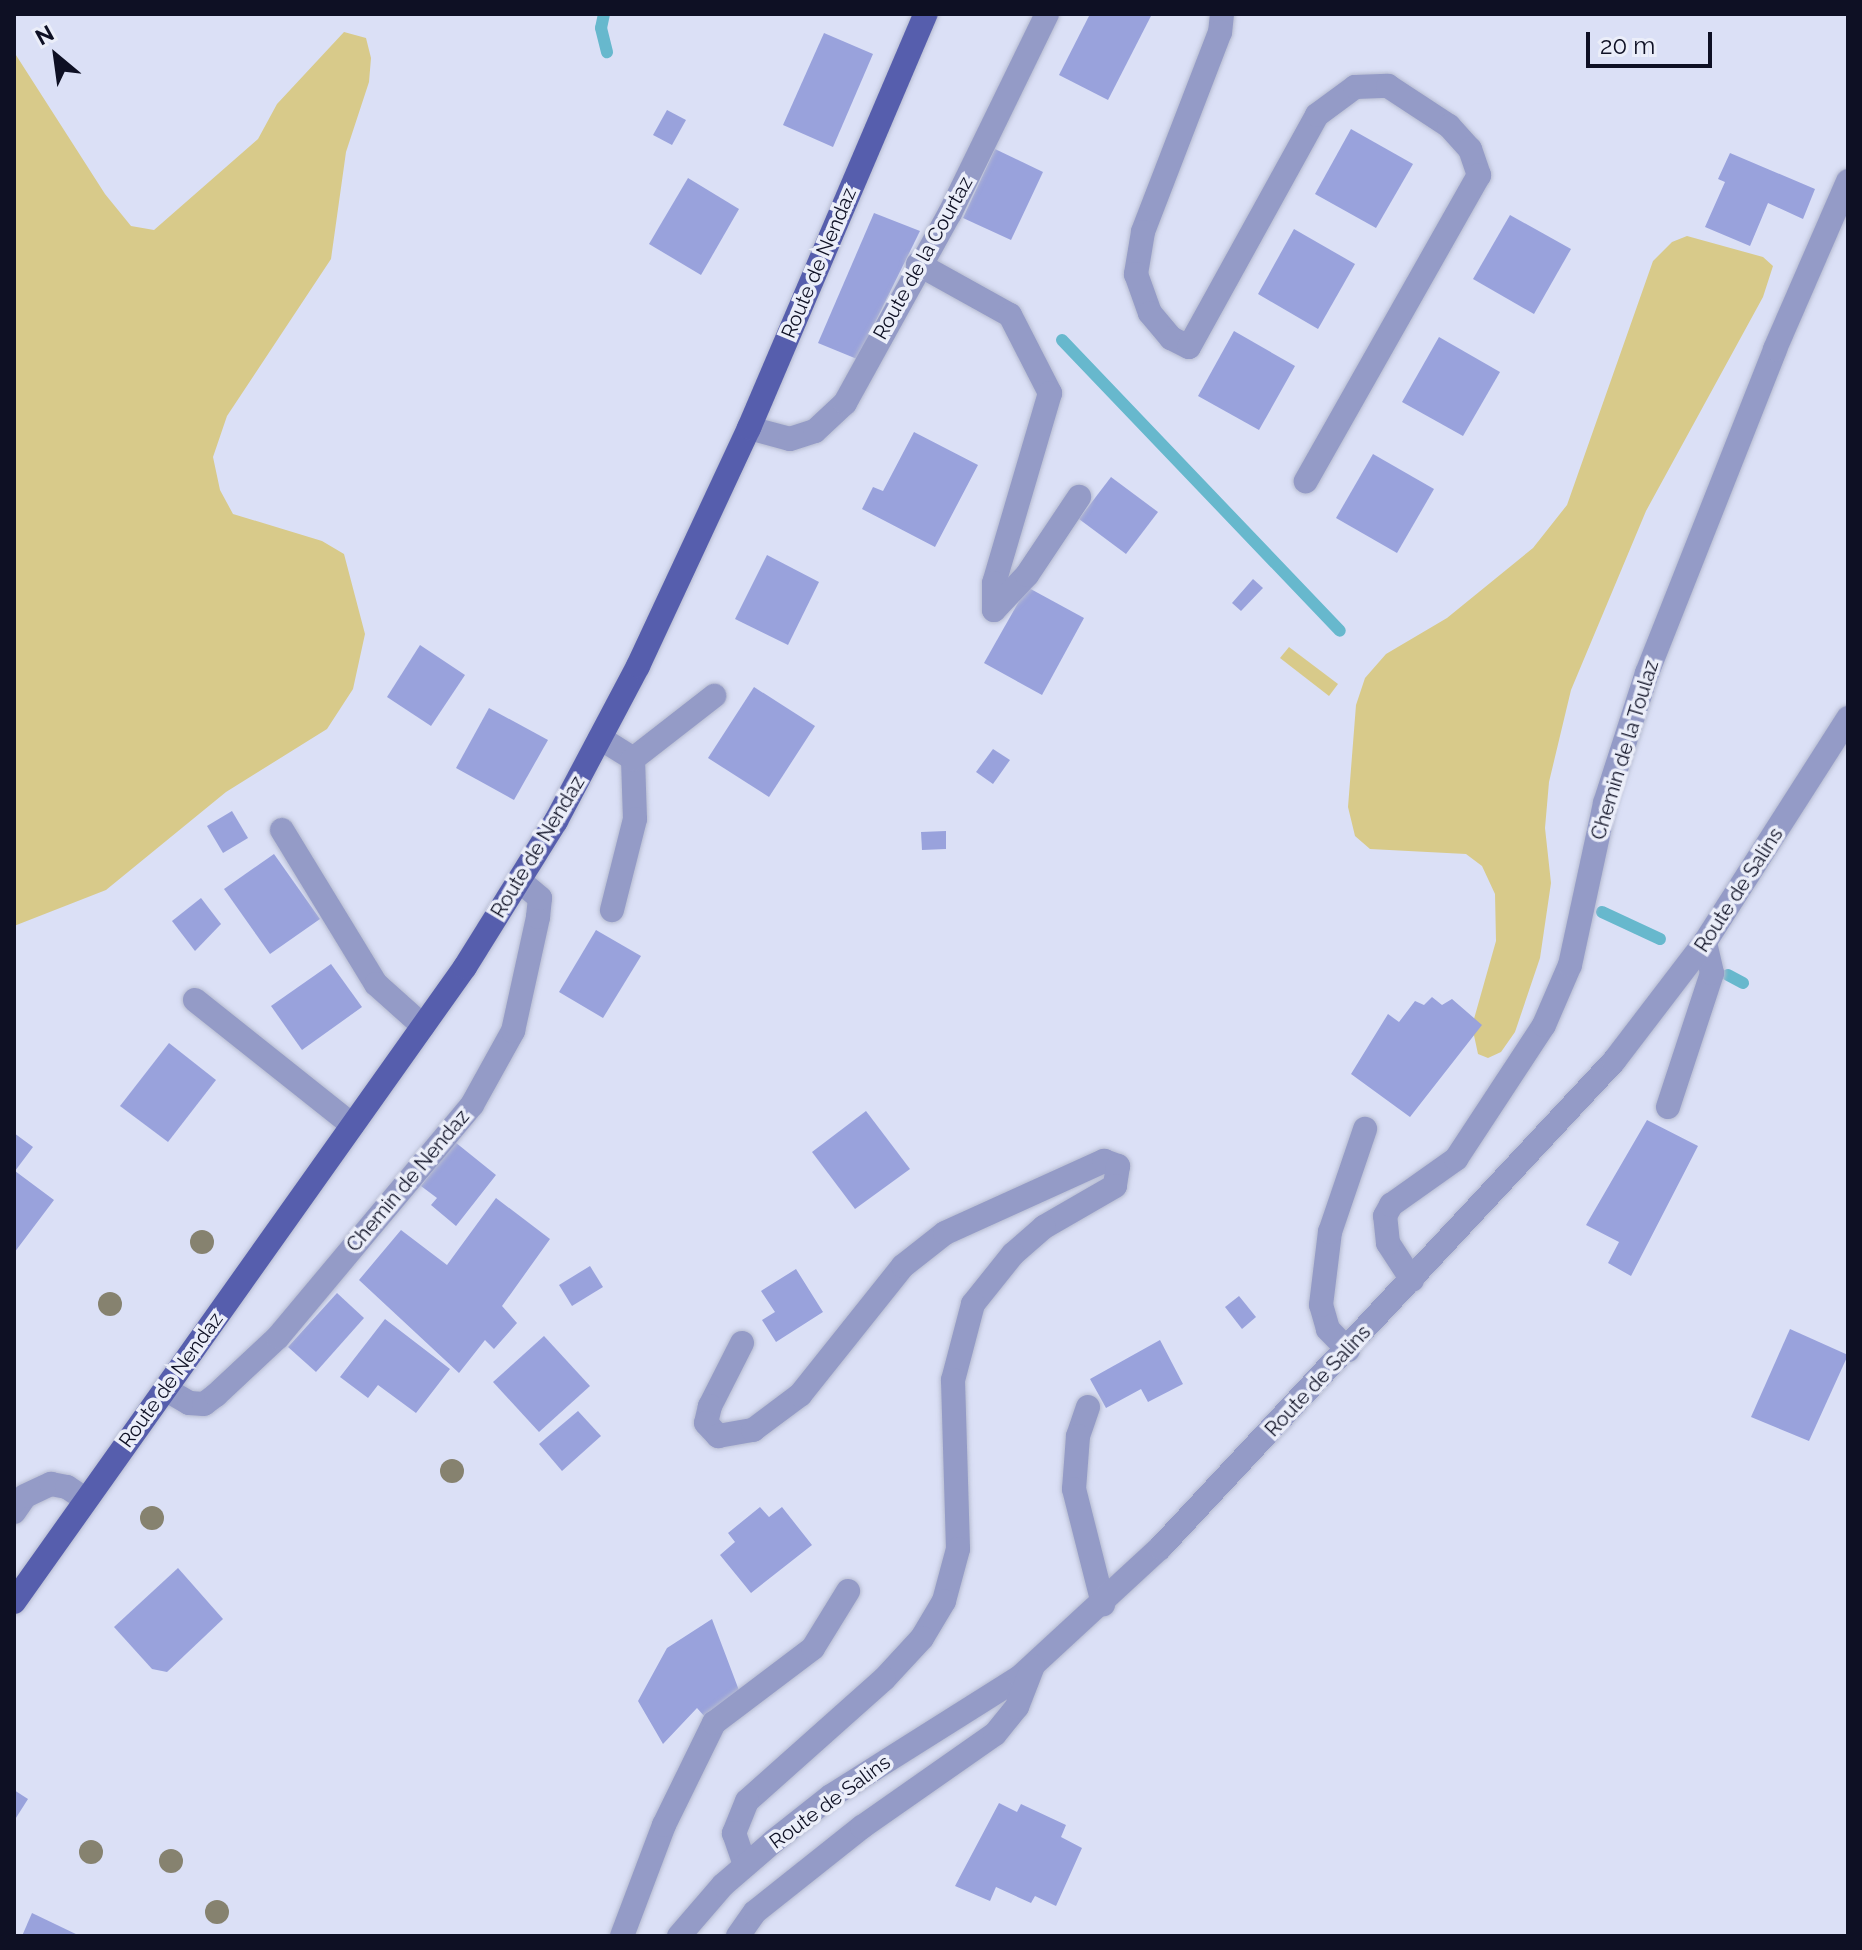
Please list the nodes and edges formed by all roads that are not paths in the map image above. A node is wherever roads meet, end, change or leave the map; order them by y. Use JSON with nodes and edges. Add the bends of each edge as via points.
{"nodes":[{"id":1,"x":926,"y":14,"type":"edge"},
{"id":2,"x":1047,"y":14,"type":"edge"},
{"id":3,"x":1222,"y":14,"type":"edge"},
{"id":4,"x":1848,"y":181,"type":"edge"},
{"id":5,"x":918,"y":264,"type":"junction"},
{"id":6,"x":749,"y":428,"type":"junction"},
{"id":7,"x":1306,"y":481,"type":"dead end"},
{"id":8,"x":1079,"y":497,"type":"dead end"},
{"id":9,"x":714,"y":696,"type":"dead end"},
{"id":10,"x":1848,"y":718,"type":"edge"},
{"id":11,"x":600,"y":738,"type":"junction"},
{"id":12,"x":633,"y":759,"type":"junction"},
{"id":13,"x":282,"y":830,"type":"dead end"},
{"id":14,"x":520,"y":881,"type":"junction"},
{"id":15,"x":612,"y":910,"type":"dead end"},
{"id":16,"x":1705,"y":942,"type":"junction"},
{"id":17,"x":195,"y":1000,"type":"dead end"},
{"id":18,"x":423,"y":1026,"type":"junction"},
{"id":19,"x":1668,"y":1107,"type":"dead end"},
{"id":20,"x":352,"y":1125,"type":"junction"},
{"id":21,"x":1365,"y":1129,"type":"dead end"},
{"id":22,"x":1412,"y":1280,"type":"junction"},
{"id":23,"x":742,"y":1343,"type":"dead end"},
{"id":24,"x":1348,"y":1350,"type":"junction"},
{"id":25,"x":165,"y":1389,"type":"junction"},
{"id":26,"x":1088,"y":1407,"type":"dead end"},
{"id":27,"x":85,"y":1499,"type":"junction"},
{"id":28,"x":14,"y":1512,"type":"edge"},
{"id":29,"x":848,"y":1591,"type":"dead end"},
{"id":30,"x":14,"y":1602,"type":"edge"},
{"id":31,"x":1103,"y":1604,"type":"junction"},
{"id":32,"x":1033,"y":1666,"type":"junction"},
{"id":33,"x":745,"y":1865,"type":"junction"},
{"id":34,"x":622,"y":1936,"type":"edge"},
{"id":35,"x":679,"y":1936,"type":"edge"},
{"id":36,"x":738,"y":1936,"type":"edge"}],
"edges":[{"from":1,"to":6,"type":"main road","name":"Route de Nendaz"},
{"from":2,"to":5,"type":"street","name":"Route de la Courtaz","via":[[950,213]]},
{"from":3,"to":7,"type":"street","via":[[1220,32],[1143,232],[1136,274],[1150,313],[1171,338],[1189,347],[1317,115],[1355,87],[1388,86],[1449,126],[1470,149],[1479,175]]},
{"from":4,"to":22,"type":"street","name":"Chemin de la Toulaz","via":[[1775,349],[1647,673],[1605,803],[1570,965],[1544,1025],[1456,1159],[1391,1205],[1385,1216],[1388,1243]]},
{"from":5,"to":6,"type":"street","name":"Route de la Courtaz","via":[[845,403],[815,431],[790,439]]},
{"from":5,"to":8,"type":"street","via":[[1010,315],[1050,393],[994,583],[994,610],[1027,575]]},
{"from":6,"to":11,"type":"main road","name":"Route de Nendaz"},
{"from":9,"to":12,"type":"street"},
{"from":10,"to":16,"type":"street","name":"Route de Salins"},
{"from":11,"to":12,"type":"street"},
{"from":11,"to":14,"type":"main road","name":"Route de Nendaz"},
{"from":12,"to":15,"type":"street","via":[[635,819]]},
{"from":13,"to":18,"type":"street","via":[[376,984]]},
{"from":14,"to":18,"type":"main road","name":"Route de Nendaz"},
{"from":14,"to":25,"type":"street","name":"Chemin de Nendaz","via":[[540,898],[538,917],[513,1031],[472,1105],[278,1337],[216,1395],[204,1404],[189,1403]]},
{"from":16,"to":19,"type":"street","via":[[1712,973]]},
{"from":16,"to":22,"type":"street","name":"Route de Salins","via":[[1575,1107]]},
{"from":17,"to":20,"type":"street"},
{"from":18,"to":20,"type":"main road","name":"Route de Nendaz"},
{"from":20,"to":25,"type":"main road","name":"Route de Nendaz"},
{"from":21,"to":24,"type":"street","via":[[1330,1232],[1321,1305],[1328,1329]]},
{"from":22,"to":24,"type":"street","name":"Route de Salins"},
{"from":23,"to":33,"type":"street","via":[[710,1406],[706,1423],[718,1436],[753,1430],[800,1395],[903,1266],[945,1233],[1104,1161],[1118,1166],[1115,1186],[1044,1227],[1013,1254],[973,1304],[953,1380],[958,1549],[944,1601],[922,1638],[884,1679],[747,1801],[734,1833]]},
{"from":24,"to":31,"type":"street","name":"Route de Salins"},
{"from":25,"to":27,"type":"main road","name":"Route de Nendaz"},
{"from":26,"to":31,"type":"street","via":[[1078,1436],[1074,1489]]},
{"from":27,"to":28,"type":"street","via":[[51,1484],[25,1496]]},
{"from":27,"to":30,"type":"main road","name":"Route de Nendaz"},
{"from":29,"to":34,"type":"street","via":[[813,1648],[714,1723],[664,1825]]},
{"from":31,"to":32,"type":"street","name":"Route de Salins"},
{"from":32,"to":33,"type":"street","name":"Route de Salins","via":[[831,1796]]},
{"from":32,"to":36,"type":"street","via":[[1017,1707],[995,1734],[850,1836],[755,1912]]},
{"from":33,"to":35,"type":"street","name":"Route de Salins"}]}
